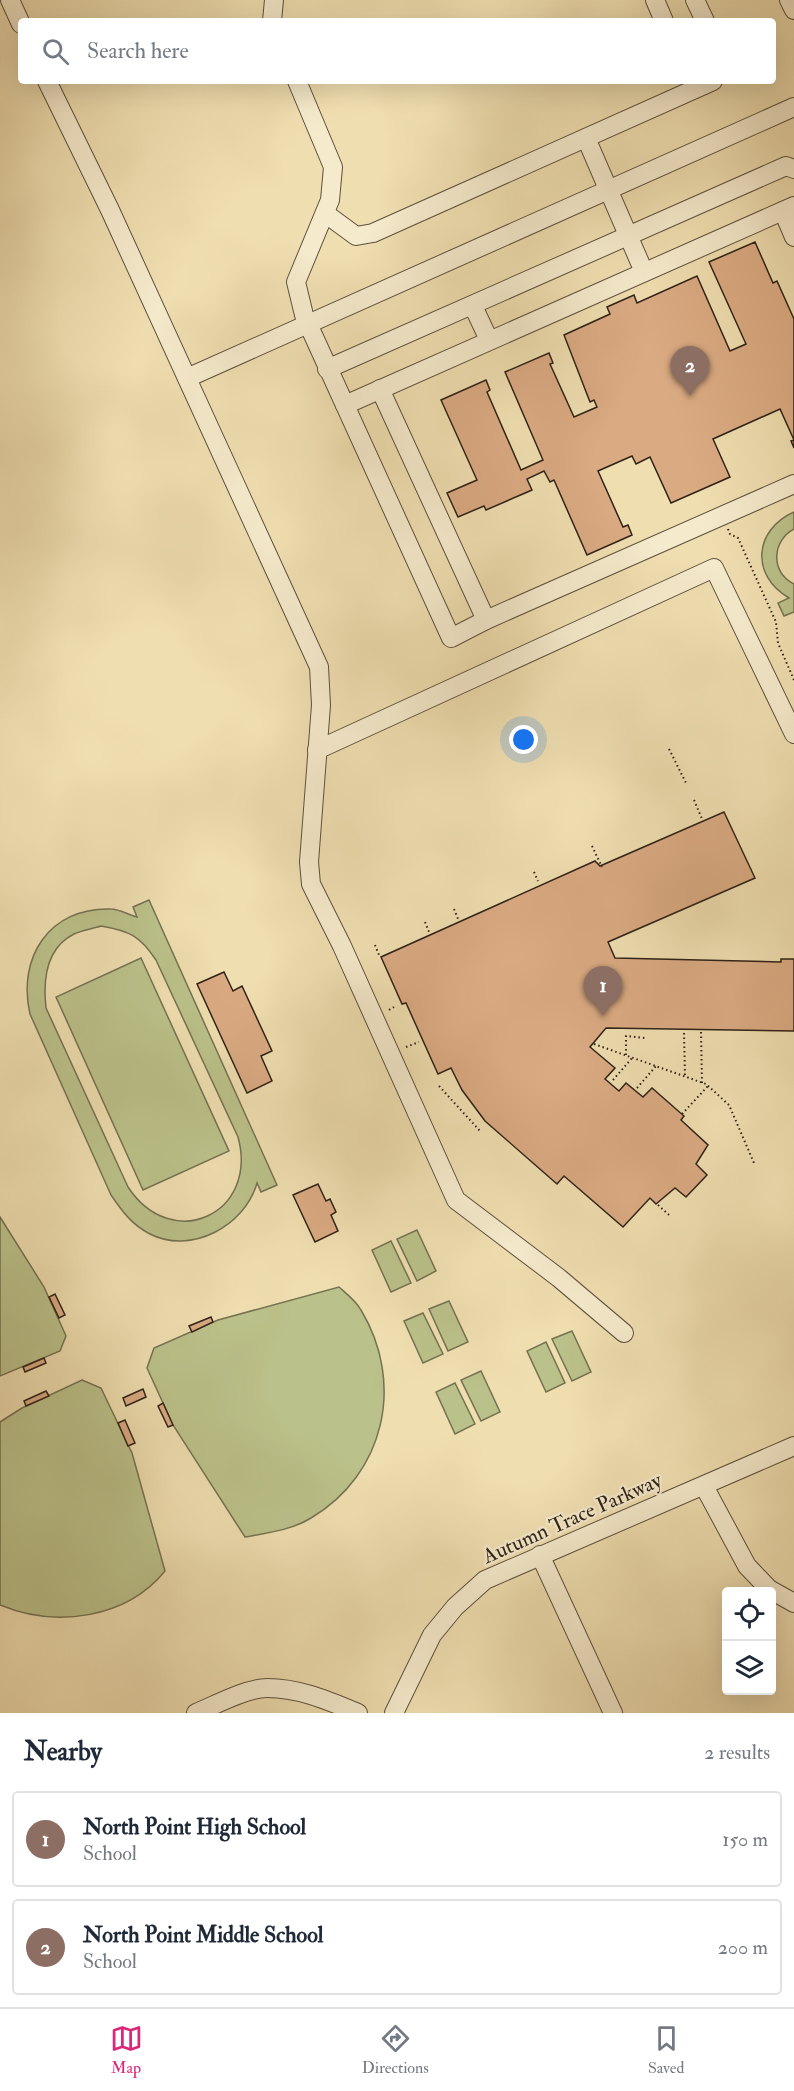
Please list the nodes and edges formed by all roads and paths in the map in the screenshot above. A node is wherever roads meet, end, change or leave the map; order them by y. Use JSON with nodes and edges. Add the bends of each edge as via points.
{"nodes":[{"id":1,"x":10,"y":0,"type":"edge"},
{"id":2,"x":274,"y":0,"type":"edge"},
{"id":3,"x":656,"y":0,"type":"edge"},
{"id":4,"x":695,"y":0,"type":"edge"},
{"id":5,"x":789,"y":0,"type":"edge"},
{"id":6,"x":794,"y":10,"type":"edge"},
{"id":7,"x":18,"y":18,"type":"edge"},
{"id":8,"x":272,"y":18,"type":"edge"},
{"id":9,"x":663,"y":18,"type":"edge"},
{"id":10,"x":704,"y":18,"type":"edge"},
{"id":11,"x":48,"y":84,"type":"edge"},
{"id":12,"x":298,"y":84,"type":"edge"},
{"id":13,"x":690,"y":86,"type":"edge"},
{"id":14,"x":794,"y":107,"type":"edge"},
{"id":15,"x":586,"y":138,"type":"junction"},
{"id":16,"x":794,"y":169,"type":"edge"},
{"id":17,"x":606,"y":190,"type":"junction"},
{"id":18,"x":788,"y":208,"type":"edge"},
{"id":19,"x":326,"y":214,"type":"junction"},
{"id":20,"x":628,"y":237,"type":"junction"},
{"id":21,"x":794,"y":237,"type":"edge"},
{"id":22,"x":644,"y":272,"type":"junction"},
{"id":23,"x":473,"y":306,"type":"junction"},
{"id":24,"x":308,"y":325,"type":"junction"},
{"id":25,"x":489,"y":340,"type":"junction"},
{"id":26,"x":327,"y":369,"type":"junction"},
{"id":27,"x":187,"y":378,"type":"junction"},
{"id":28,"x":380,"y":389,"type":"junction"},
{"id":29,"x":345,"y":405,"type":"junction"},
{"id":30,"x":794,"y":484,"type":"edge"},
{"id":31,"x":728,"y":528,"type":"dead end"},
{"id":32,"x":486,"y":620,"type":"junction"},
{"id":33,"x":794,"y":680,"type":"edge"},
{"id":34,"x":794,"y":734,"type":"edge"},
{"id":35,"x":669,"y":749,"type":"dead end"},
{"id":36,"x":317,"y":750,"type":"junction"},
{"id":37,"x":686,"y":783,"type":"dead end"},
{"id":38,"x":694,"y":800,"type":"dead end"},
{"id":39,"x":702,"y":819,"type":"dead end"},
{"id":40,"x":592,"y":846,"type":"dead end"},
{"id":41,"x":602,"y":867,"type":"dead end"},
{"id":42,"x":534,"y":872,"type":"dead end"},
{"id":43,"x":538,"y":880,"type":"dead end"},
{"id":44,"x":454,"y":909,"type":"dead end"},
{"id":45,"x":458,"y":919,"type":"dead end"},
{"id":46,"x":425,"y":922,"type":"dead end"},
{"id":47,"x":429,"y":932,"type":"dead end"},
{"id":48,"x":375,"y":945,"type":"dead end"},
{"id":49,"x":379,"y":955,"type":"dead end"},
{"id":50,"x":701,"y":1032,"type":"dead end"},
{"id":51,"x":684,"y":1033,"type":"dead end"},
{"id":52,"x":645,"y":1038,"type":"dead end"},
{"id":53,"x":419,"y":1042,"type":"dead end"},
{"id":54,"x":594,"y":1044,"type":"dead end"},
{"id":55,"x":400,"y":1050,"type":"dead end"},
{"id":56,"x":626,"y":1055,"type":"junction"},
{"id":57,"x":632,"y":1058,"type":"junction"},
{"id":58,"x":656,"y":1066,"type":"junction"},
{"id":59,"x":685,"y":1077,"type":"junction"},
{"id":60,"x":613,"y":1080,"type":"dead end"},
{"id":61,"x":702,"y":1083,"type":"junction"},
{"id":62,"x":439,"y":1086,"type":"dead end"},
{"id":63,"x":708,"y":1086,"type":"junction"},
{"id":64,"x":637,"y":1088,"type":"dead end"},
{"id":65,"x":682,"y":1114,"type":"dead end"},
{"id":66,"x":480,"y":1131,"type":"dead end"},
{"id":67,"x":754,"y":1163,"type":"dead end"},
{"id":68,"x":658,"y":1205,"type":"dead end"},
{"id":69,"x":669,"y":1215,"type":"dead end"},
{"id":70,"x":624,"y":1333,"type":"dead end"},
{"id":71,"x":794,"y":1446,"type":"edge"},
{"id":72,"x":704,"y":1486,"type":"junction"},
{"id":73,"x":540,"y":1555,"type":"junction"},
{"id":74,"x":794,"y":1602,"type":"edge"},
{"id":75,"x":196,"y":1713,"type":"edge"},
{"id":76,"x":358,"y":1713,"type":"edge"},
{"id":77,"x":394,"y":1713,"type":"edge"},
{"id":78,"x":613,"y":1713,"type":"edge"}],
"edges":[{"from":1,"to":7,"type":"street"},
{"from":2,"to":8,"type":"street"},
{"from":3,"to":9,"type":"street"},
{"from":4,"to":10,"type":"street"},
{"from":5,"to":6,"type":"street"},
{"from":11,"to":27,"type":"street"},
{"from":12,"to":19,"type":"street","via":[[333,167]]},
{"from":13,"to":15,"type":"street"},
{"from":14,"to":17,"type":"street"},
{"from":15,"to":17,"type":"street"},
{"from":15,"to":19,"type":"street","via":[[373,233],[356,236]]},
{"from":16,"to":20,"type":"street","via":[[786,166]]},
{"from":17,"to":20,"type":"street"},
{"from":17,"to":24,"type":"street"},
{"from":18,"to":21,"type":"street"},
{"from":18,"to":22,"type":"street"},
{"from":19,"to":24,"type":"street","via":[[297,282]]},
{"from":20,"to":22,"type":"street"},
{"from":20,"to":23,"type":"street"},
{"from":22,"to":25,"type":"street"},
{"from":23,"to":25,"type":"street"},
{"from":23,"to":26,"type":"street"},
{"from":24,"to":26,"type":"street"},
{"from":24,"to":27,"type":"street"},
{"from":25,"to":28,"type":"street"},
{"from":26,"to":29,"type":"street"},
{"from":27,"to":36,"type":"street","via":[[319,667]]},
{"from":28,"to":29,"type":"street"},
{"from":28,"to":32,"type":"street"},
{"from":29,"to":32,"type":"street","via":[[451,638]]},
{"from":30,"to":32,"type":"street"},
{"from":31,"to":33,"type":"path","via":[[738,538],[776,622],[778,643]]},
{"from":34,"to":36,"type":"street","via":[[714,568]]},
{"from":35,"to":37,"type":"path"},
{"from":36,"to":70,"type":"street","via":[[311,884],[456,1200]]},
{"from":38,"to":39,"type":"path"},
{"from":40,"to":41,"type":"path"},
{"from":42,"to":43,"type":"path"},
{"from":44,"to":45,"type":"path"},
{"from":46,"to":47,"type":"path"},
{"from":48,"to":49,"type":"path"},
{"from":50,"to":61,"type":"path"},
{"from":51,"to":59,"type":"path"},
{"from":52,"to":56,"type":"path","via":[[626,1036]]},
{"from":53,"to":55,"type":"path"},
{"from":54,"to":56,"type":"path"},
{"from":56,"to":57,"type":"path"},
{"from":57,"to":58,"type":"path"},
{"from":57,"to":60,"type":"path"},
{"from":58,"to":59,"type":"path"},
{"from":58,"to":64,"type":"path"},
{"from":59,"to":61,"type":"path"},
{"from":61,"to":63,"type":"path"},
{"from":62,"to":66,"type":"path"},
{"from":63,"to":65,"type":"path"},
{"from":63,"to":67,"type":"path","via":[[729,1105]]},
{"from":68,"to":69,"type":"path"},
{"from":71,"to":72,"type":"street","name":"Autumn Trace Parkway"},
{"from":72,"to":73,"type":"street","name":"Autumn Trace Parkway"},
{"from":72,"to":74,"type":"street","via":[[747,1566],[769,1589]]},
{"from":73,"to":77,"type":"street","name":"Autumn Trace Parkway","via":[[485,1580],[455,1607],[432,1635]]},
{"from":73,"to":78,"type":"street"},
{"from":75,"to":76,"type":"street","via":[[266,1688],[313,1695]]}]}
